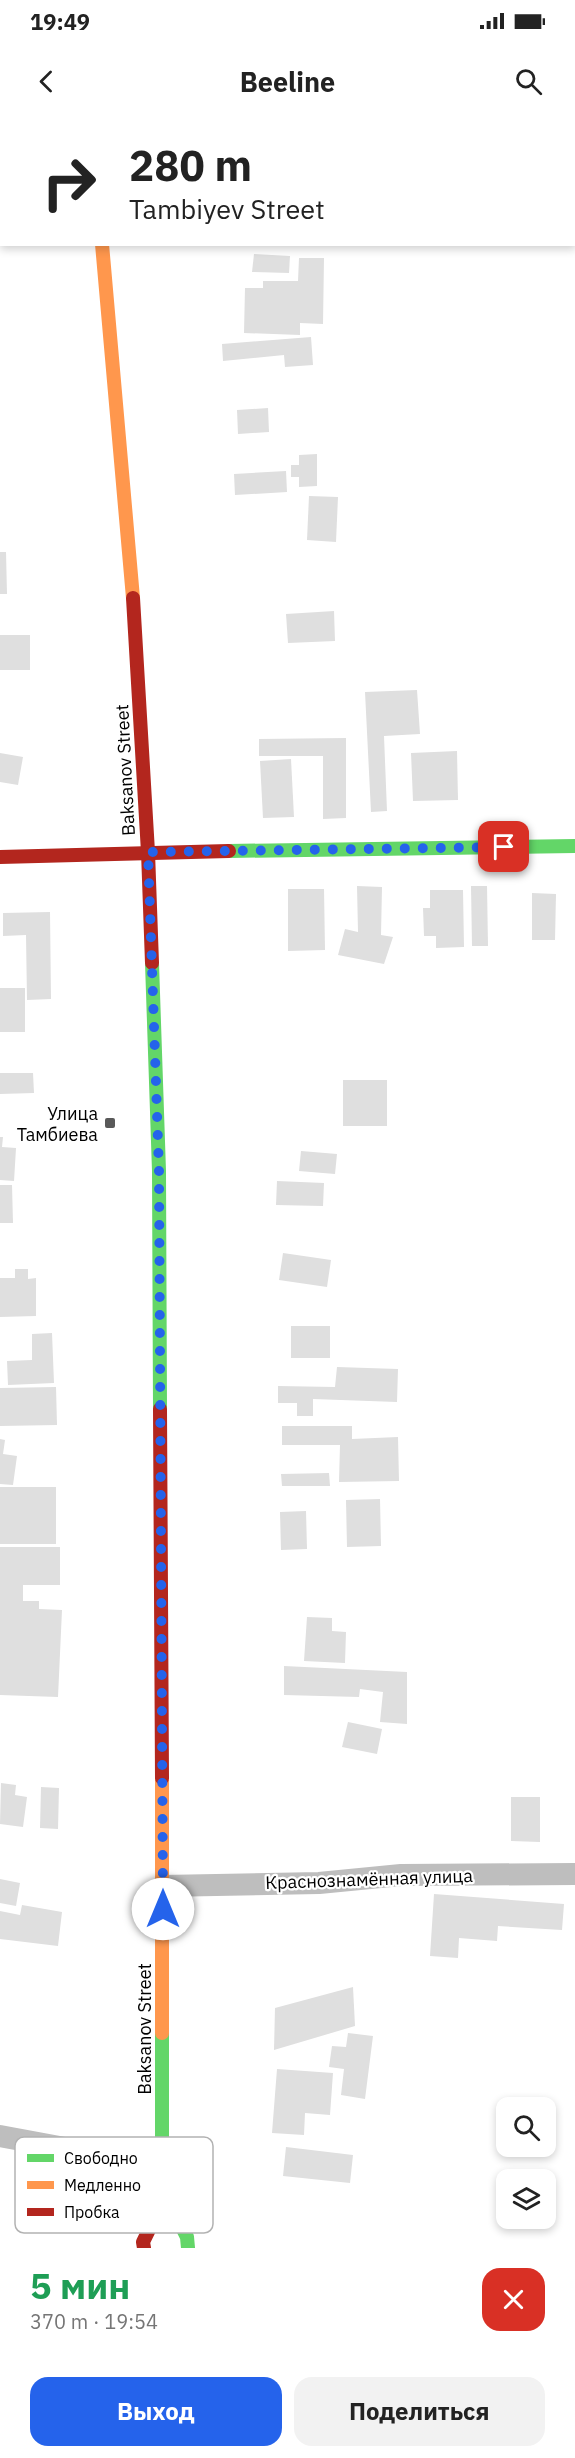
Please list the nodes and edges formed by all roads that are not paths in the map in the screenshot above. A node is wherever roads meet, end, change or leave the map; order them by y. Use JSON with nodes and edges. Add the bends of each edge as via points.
{"nodes":[{"id":1,"x":102,"y":246,"type":"edge"},
{"id":2,"x":575,"y":846,"type":"edge"},
{"id":3,"x":148,"y":852,"type":"junction"},
{"id":4,"x":0,"y":857,"type":"edge"},
{"id":5,"x":575,"y":1874,"type":"edge"},
{"id":6,"x":163,"y":1886,"type":"junction"},
{"id":7,"x":0,"y":2136,"type":"edge"},
{"id":8,"x":162,"y":2137,"type":"edge"},
{"id":9,"x":15,"y":2139,"type":"edge"},
{"id":10,"x":148,"y":2233,"type":"edge"},
{"id":11,"x":186,"y":2233,"type":"edge"},
{"id":12,"x":144,"y":2248,"type":"edge"},
{"id":13,"x":188,"y":2248,"type":"edge"}],
"edges":[{"from":1,"to":3,"type":"main road","name":"Baksanov Street","via":[[137,646]]},
{"from":2,"to":3,"type":"main road"},
{"from":3,"to":4,"type":"main road"},
{"from":3,"to":6,"type":"main road","name":"Baksanov Street","via":[[159,1171]]},
{"from":5,"to":6,"type":"street","name":"Краснознамённая улица","via":[[401,1875],[319,1883]]},
{"from":6,"to":8,"type":"main road","name":"Baksanov Street"},
{"from":7,"to":9,"type":"street"},
{"from":10,"to":12,"type":"main road"},
{"from":11,"to":13,"type":"main road","name":"Baksanov Street"}]}
